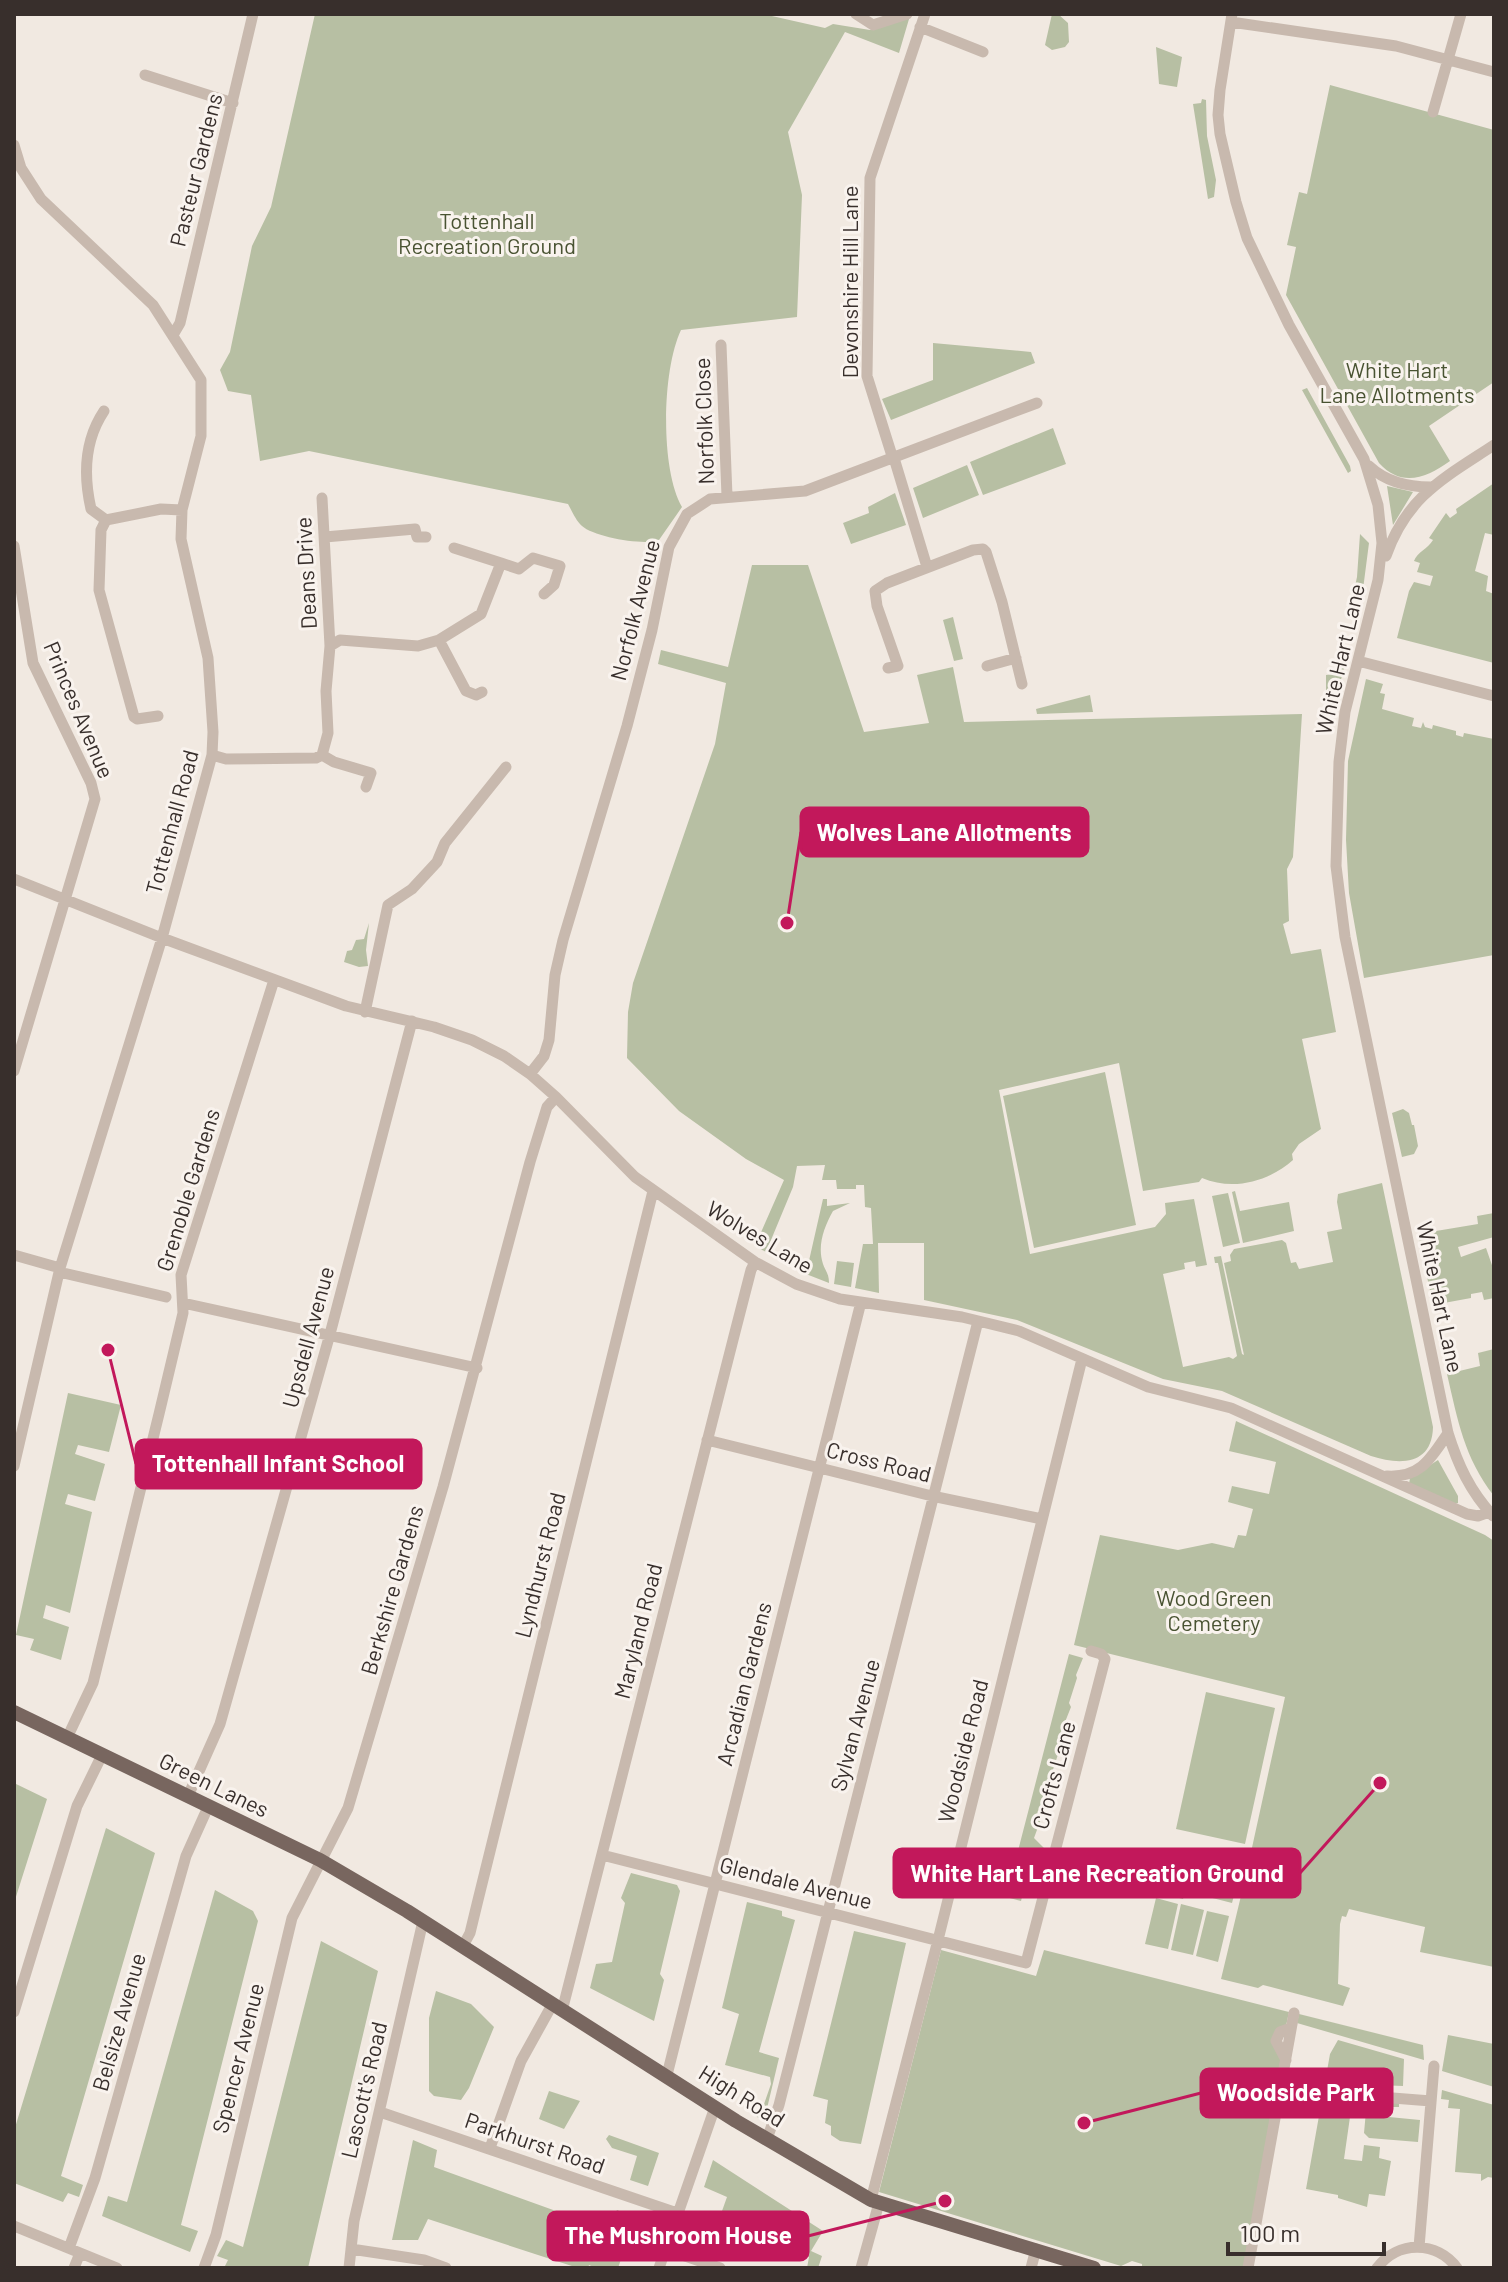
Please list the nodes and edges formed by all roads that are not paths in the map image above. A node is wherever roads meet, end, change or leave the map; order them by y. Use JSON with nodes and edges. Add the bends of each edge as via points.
{"nodes":[{"id":1,"x":253,"y":14,"type":"edge"},
{"id":2,"x":856,"y":14,"type":"edge"},
{"id":3,"x":907,"y":14,"type":"edge"},
{"id":4,"x":925,"y":14,"type":"edge"},
{"id":5,"x":1461,"y":14,"type":"edge"},
{"id":6,"x":1232,"y":18,"type":"edge"},
{"id":7,"x":920,"y":27,"type":"junction"},
{"id":8,"x":983,"y":52,"type":"dead end"},
{"id":9,"x":1448,"y":59,"type":"junction"},
{"id":10,"x":1494,"y":72,"type":"edge"},
{"id":11,"x":145,"y":75,"type":"dead end"},
{"id":12,"x":233,"y":103,"type":"junction"},
{"id":13,"x":1433,"y":112,"type":"dead end"},
{"id":14,"x":14,"y":145,"type":"edge"},
{"id":15,"x":17,"y":171,"type":"edge"},
{"id":16,"x":173,"y":335,"type":"junction"},
{"id":17,"x":721,"y":345,"type":"dead end"},
{"id":18,"x":1037,"y":403,"type":"dead end"},
{"id":19,"x":104,"y":411,"type":"dead end"},
{"id":20,"x":1494,"y":445,"type":"edge"},
{"id":21,"x":894,"y":459,"type":"junction"},
{"id":22,"x":1364,"y":459,"type":"junction"},
{"id":23,"x":1431,"y":487,"type":"junction"},
{"id":24,"x":727,"y":496,"type":"junction"},
{"id":25,"x":322,"y":498,"type":"dead end"},
{"id":26,"x":182,"y":510,"type":"junction"},
{"id":27,"x":101,"y":522,"type":"junction"},
{"id":28,"x":325,"y":537,"type":"junction"},
{"id":29,"x":426,"y":537,"type":"dead end"},
{"id":30,"x":14,"y":546,"type":"edge"},
{"id":31,"x":454,"y":548,"type":"dead end"},
{"id":32,"x":501,"y":563,"type":"junction"},
{"id":33,"x":927,"y":567,"type":"junction"},
{"id":34,"x":1378,"y":580,"type":"junction"},
{"id":35,"x":544,"y":594,"type":"dead end"},
{"id":36,"x":439,"y":640,"type":"junction"},
{"id":37,"x":330,"y":646,"type":"junction"},
{"id":38,"x":1016,"y":658,"type":"junction"},
{"id":39,"x":1358,"y":661,"type":"junction"},
{"id":40,"x":987,"y":666,"type":"dead end"},
{"id":41,"x":888,"y":668,"type":"dead end"},
{"id":42,"x":1022,"y":684,"type":"dead end"},
{"id":43,"x":482,"y":692,"type":"dead end"},
{"id":44,"x":1494,"y":696,"type":"edge"},
{"id":45,"x":158,"y":716,"type":"dead end"},
{"id":46,"x":212,"y":755,"type":"junction"},
{"id":47,"x":322,"y":755,"type":"junction"},
{"id":48,"x":506,"y":767,"type":"dead end"},
{"id":49,"x":366,"y":787,"type":"dead end"},
{"id":50,"x":14,"y":879,"type":"edge"},
{"id":51,"x":66,"y":900,"type":"junction"},
{"id":52,"x":162,"y":938,"type":"junction"},
{"id":53,"x":274,"y":980,"type":"junction"},
{"id":54,"x":365,"y":1012,"type":"junction"},
{"id":55,"x":412,"y":1021,"type":"junction"},
{"id":56,"x":14,"y":1071,"type":"edge"},
{"id":57,"x":530,"y":1074,"type":"junction"},
{"id":58,"x":556,"y":1097,"type":"junction"},
{"id":59,"x":653,"y":1191,"type":"junction"},
{"id":60,"x":14,"y":1255,"type":"edge"},
{"id":61,"x":755,"y":1262,"type":"junction"},
{"id":62,"x":60,"y":1270,"type":"junction"},
{"id":63,"x":166,"y":1297,"type":"dead end"},
{"id":64,"x":861,"y":1302,"type":"junction"},
{"id":65,"x":183,"y":1303,"type":"junction"},
{"id":66,"x":978,"y":1321,"type":"junction"},
{"id":67,"x":330,"y":1334,"type":"junction"},
{"id":68,"x":1082,"y":1359,"type":"junction"},
{"id":69,"x":477,"y":1368,"type":"junction"},
{"id":70,"x":1448,"y":1433,"type":"junction"},
{"id":71,"x":707,"y":1440,"type":"junction"},
{"id":72,"x":14,"y":1466,"type":"edge"},
{"id":73,"x":819,"y":1468,"type":"junction"},
{"id":74,"x":1387,"y":1476,"type":"junction"},
{"id":75,"x":932,"y":1496,"type":"junction"},
{"id":76,"x":1491,"y":1515,"type":"edge"},
{"id":77,"x":1042,"y":1519,"type":"junction"},
{"id":78,"x":1091,"y":1651,"type":"dead end"},
{"id":79,"x":14,"y":1712,"type":"edge"},
{"id":80,"x":67,"y":1738,"type":"junction"},
{"id":81,"x":102,"y":1755,"type":"junction"},
{"id":82,"x":188,"y":1796,"type":"junction"},
{"id":83,"x":208,"y":1807,"type":"junction"},
{"id":84,"x":602,"y":1855,"type":"junction"},
{"id":85,"x":320,"y":1860,"type":"junction"},
{"id":86,"x":715,"y":1883,"type":"junction"},
{"id":87,"x":393,"y":1902,"type":"joint"},
{"id":88,"x":827,"y":1911,"type":"junction"},
{"id":89,"x":423,"y":1921,"type":"junction"},
{"id":90,"x":938,"y":1940,"type":"junction"},
{"id":91,"x":463,"y":1946,"type":"junction"},
{"id":92,"x":1026,"y":1963,"type":"joint"},
{"id":93,"x":557,"y":2008,"type":"junction"},
{"id":94,"x":14,"y":2012,"type":"edge"},
{"id":95,"x":1294,"y":2013,"type":"dead end"},
{"id":96,"x":1434,"y":2066,"type":"dead end"},
{"id":97,"x":667,"y":2075,"type":"junction"},
{"id":98,"x":1380,"y":2097,"type":"dead end"},
{"id":99,"x":1431,"y":2101,"type":"junction"},
{"id":100,"x":715,"y":2107,"type":"junction"},
{"id":101,"x":380,"y":2112,"type":"junction"},
{"id":102,"x":767,"y":2139,"type":"junction"},
{"id":103,"x":490,"y":2148,"type":"junction"},
{"id":104,"x":875,"y":2202,"type":"junction"},
{"id":105,"x":677,"y":2213,"type":"junction"},
{"id":106,"x":14,"y":2226,"type":"edge"},
{"id":107,"x":1419,"y":2247,"type":"junction"},
{"id":108,"x":351,"y":2249,"type":"junction"},
{"id":109,"x":665,"y":2249,"type":"junction"},
{"id":110,"x":1036,"y":2249,"type":"junction"},
{"id":111,"x":74,"y":2251,"type":"junction"},
{"id":112,"x":74,"y":2268,"type":"edge"},
{"id":113,"x":117,"y":2268,"type":"edge"},
{"id":114,"x":204,"y":2268,"type":"edge"},
{"id":115,"x":349,"y":2268,"type":"edge"},
{"id":116,"x":446,"y":2268,"type":"edge"},
{"id":117,"x":659,"y":2268,"type":"edge"},
{"id":118,"x":720,"y":2268,"type":"edge"},
{"id":119,"x":861,"y":2268,"type":"edge"},
{"id":120,"x":1031,"y":2268,"type":"edge"},
{"id":121,"x":1094,"y":2268,"type":"edge"},
{"id":122,"x":1248,"y":2268,"type":"edge"},
{"id":123,"x":1377,"y":2268,"type":"edge"},
{"id":124,"x":1457,"y":2268,"type":"edge"}],
"edges":[{"from":1,"to":12,"type":"street","name":"Pasteur Gardens"},
{"from":2,"to":3,"type":"street","via":[[873,25]]},
{"from":4,"to":7,"type":"street","name":"Devonshire Hill Lane"},
{"from":5,"to":9,"type":"street"},
{"from":6,"to":9,"type":"street"},
{"from":6,"to":22,"type":"street","name":"White Hart Lane","via":[[1218,115],[1236,202],[1275,298]]},
{"from":7,"to":8,"type":"street"},
{"from":7,"to":21,"type":"street","name":"Devonshire Hill Lane","via":[[870,178],[867,376]]},
{"from":9,"to":10,"type":"street"},
{"from":9,"to":13,"type":"street"},
{"from":11,"to":12,"type":"street"},
{"from":12,"to":16,"type":"street","name":"Pasteur Gardens"},
{"from":14,"to":15,"type":"street","name":"Tottenhall Road"},
{"from":15,"to":16,"type":"street","name":"Tottenhall Road","via":[[52,212],[153,305]]},
{"from":16,"to":26,"type":"street","name":"Tottenhall Road","via":[[201,380],[201,436]]},
{"from":17,"to":24,"type":"street","name":"Norfolk Close"},
{"from":18,"to":21,"type":"street","name":"Norfolk Avenue"},
{"from":19,"to":27,"type":"street","via":[[89,439],[86,472],[91,509]]},
{"from":20,"to":23,"type":"street"},
{"from":21,"to":24,"type":"street","name":"Norfolk Avenue","via":[[805,491]]},
{"from":21,"to":33,"type":"street","name":"Devonshire Hill Lane"},
{"from":22,"to":23,"type":"street","via":[[1388,480]]},
{"from":22,"to":34,"type":"street","name":"White Hart Lane","via":[[1381,524]]},
{"from":23,"to":34,"type":"street","via":[[1396,530]]},
{"from":24,"to":57,"type":"street","name":"Norfolk Avenue","via":[[693,508],[669,547],[627,726],[563,940],[549,1040]]},
{"from":25,"to":28,"type":"street","name":"Deans Drive"},
{"from":26,"to":27,"type":"street","via":[[161,509]]},
{"from":26,"to":46,"type":"street","name":"Tottenhall Road","via":[[185,565],[208,658]]},
{"from":27,"to":45,"type":"street","via":[[99,590],[134,717]]},
{"from":28,"to":29,"type":"street","via":[[415,529],[417,537]]},
{"from":28,"to":37,"type":"street","name":"Deans Drive"},
{"from":30,"to":51,"type":"street","name":"Princes Avenue","via":[[33,663],[95,799]]},
{"from":31,"to":32,"type":"street"},
{"from":32,"to":35,"type":"street","via":[[519,569],[533,558],[560,566],[554,585]]},
{"from":32,"to":36,"type":"street","via":[[481,614]]},
{"from":33,"to":38,"type":"street","via":[[979,549],[986,552]]},
{"from":33,"to":41,"type":"street","via":[[875,591],[898,666]]},
{"from":34,"to":39,"type":"street","name":"White Hart Lane"},
{"from":36,"to":37,"type":"street","via":[[418,646],[340,640]]},
{"from":36,"to":43,"type":"street","via":[[466,691]]},
{"from":37,"to":47,"type":"street","name":"Deans Drive","via":[[328,733]]},
{"from":38,"to":40,"type":"street"},
{"from":38,"to":42,"type":"street"},
{"from":39,"to":44,"type":"street"},
{"from":39,"to":70,"type":"street","name":"White Hart Lane","via":[[1339,762],[1338,891]]},
{"from":46,"to":47,"type":"street"},
{"from":46,"to":52,"type":"street","name":"Tottenhall Road"},
{"from":47,"to":49,"type":"street","via":[[371,773]]},
{"from":48,"to":54,"type":"street","via":[[445,843],[437,862],[388,905]]},
{"from":50,"to":51,"type":"street","name":"Wolves Lane"},
{"from":51,"to":52,"type":"street","name":"Wolves Lane"},
{"from":51,"to":56,"type":"street","name":"Princes Avenue"},
{"from":52,"to":53,"type":"street","name":"Wolves Lane"},
{"from":52,"to":62,"type":"street","name":"Tottenhall Road"},
{"from":53,"to":54,"type":"street","name":"Wolves Lane"},
{"from":53,"to":65,"type":"street","name":"Grenoble Gardens","via":[[181,1275]]},
{"from":54,"to":55,"type":"street","name":"Wolves Lane"},
{"from":55,"to":57,"type":"street","name":"Wolves Lane","via":[[472,1040]]},
{"from":55,"to":67,"type":"street","name":"Upsdell Avenue"},
{"from":57,"to":58,"type":"street","name":"Wolves Lane"},
{"from":58,"to":59,"type":"street","name":"Wolves Lane","via":[[620,1165]]},
{"from":58,"to":69,"type":"street","name":"Berkshire Gardens","via":[[547,1107],[530,1162]]},
{"from":59,"to":61,"type":"street","name":"Wolves Lane"},
{"from":59,"to":91,"type":"street","name":"Lyndhurst Road"},
{"from":60,"to":62,"type":"street"},
{"from":61,"to":64,"type":"street","name":"Wolves Lane","via":[[808,1290]]},
{"from":61,"to":71,"type":"street","name":"Maryland Road"},
{"from":62,"to":63,"type":"street"},
{"from":62,"to":72,"type":"street","name":"Tottenhall Road"},
{"from":64,"to":66,"type":"street","name":"Wolves Lane"},
{"from":64,"to":73,"type":"street","name":"Arcadian Gardens"},
{"from":65,"to":67,"type":"street"},
{"from":65,"to":80,"type":"street","name":"Grenoble Gardens","via":[[93,1683]]},
{"from":66,"to":68,"type":"street","name":"Wolves Lane","via":[[1019,1331]]},
{"from":66,"to":75,"type":"street","name":"Sylvan Avenue"},
{"from":67,"to":69,"type":"street"},
{"from":67,"to":82,"type":"street","name":"Upsdell Avenue","via":[[220,1724]]},
{"from":68,"to":74,"type":"street","name":"Wolves Lane","via":[[1148,1387],[1222,1404]]},
{"from":68,"to":77,"type":"street","name":"Woodside Road"},
{"from":69,"to":85,"type":"street","name":"Berkshire Gardens","via":[[348,1808]]},
{"from":70,"to":74,"type":"street","via":[[1419,1470]]},
{"from":70,"to":76,"type":"street","name":"White Hart Lane","via":[[1459,1468]]},
{"from":71,"to":73,"type":"street","name":"Cross Road"},
{"from":71,"to":84,"type":"street","name":"Maryland Road"},
{"from":73,"to":75,"type":"street","name":"Cross Road"},
{"from":73,"to":86,"type":"street","name":"Arcadian Gardens"},
{"from":74,"to":76,"type":"street","name":"Wolves Lane","via":[[1474,1516]]},
{"from":75,"to":77,"type":"street","name":"Cross Road"},
{"from":75,"to":88,"type":"street","name":"Sylvan Avenue"},
{"from":77,"to":90,"type":"street","name":"Woodside Road"},
{"from":78,"to":92,"type":"street","name":"Crofts Lane","via":[[1105,1659]]},
{"from":79,"to":80,"type":"main road","name":"Green Lanes"},
{"from":80,"to":81,"type":"main road","name":"Green Lanes"},
{"from":81,"to":82,"type":"main road","name":"Green Lanes"},
{"from":81,"to":94,"type":"street","via":[[77,1806]]},
{"from":82,"to":83,"type":"main road","name":"Green Lanes"},
{"from":83,"to":85,"type":"main road","name":"Green Lanes"},
{"from":83,"to":111,"type":"street","name":"Belsize Avenue","via":[[186,1856]]},
{"from":84,"to":86,"type":"street","name":"Glendale Avenue"},
{"from":84,"to":93,"type":"street","name":"Maryland Road"},
{"from":85,"to":87,"type":"main road","name":"Green Lanes"},
{"from":85,"to":114,"type":"street","name":"Spencer Avenue","via":[[292,1918]]},
{"from":86,"to":88,"type":"street","name":"Glendale Avenue"},
{"from":86,"to":97,"type":"street","name":"Arcadian Gardens"},
{"from":87,"to":89,"type":"main road","name":"High Road"},
{"from":88,"to":90,"type":"street","name":"Glendale Avenue"},
{"from":88,"to":102,"type":"street","name":"Sylvan Avenue"},
{"from":89,"to":91,"type":"main road","name":"High Road"},
{"from":89,"to":101,"type":"street","name":"Lascott's Road"},
{"from":90,"to":92,"type":"street","name":"Glendale Avenue"},
{"from":90,"to":104,"type":"street","name":"Woodside Road"},
{"from":91,"to":93,"type":"main road","name":"High Road"},
{"from":93,"to":97,"type":"main road","name":"High Road"},
{"from":93,"to":103,"type":"street","name":"Maryland Road","via":[[521,2061]]},
{"from":95,"to":122,"type":"street"},
{"from":96,"to":99,"type":"street"},
{"from":97,"to":100,"type":"main road","name":"High Road"},
{"from":98,"to":99,"type":"street"},
{"from":99,"to":107,"type":"street"},
{"from":100,"to":102,"type":"main road","name":"High Road"},
{"from":100,"to":105,"type":"street"},
{"from":101,"to":103,"type":"street","name":"Parkhurst Road"},
{"from":101,"to":108,"type":"street","name":"Lascott's Road"},
{"from":102,"to":104,"type":"main road","name":"High Road"},
{"from":103,"to":105,"type":"street","name":"Parkhurst Road"},
{"from":104,"to":110,"type":"main road","name":"High Road"},
{"from":104,"to":119,"type":"street","name":"Woodside Road"},
{"from":105,"to":109,"type":"street"},
{"from":106,"to":111,"type":"street"},
{"from":107,"to":123,"type":"street","via":[[1390,2255]]},
{"from":107,"to":124,"type":"street","via":[[1439,2251]]},
{"from":108,"to":115,"type":"street","name":"Lascott's Road"},
{"from":108,"to":116,"type":"street"},
{"from":109,"to":117,"type":"street"},
{"from":109,"to":118,"type":"street"},
{"from":110,"to":120,"type":"street"},
{"from":110,"to":121,"type":"main road","name":"High Road"},
{"from":111,"to":112,"type":"street","name":"Belsize Avenue"},
{"from":111,"to":113,"type":"street"}]}
